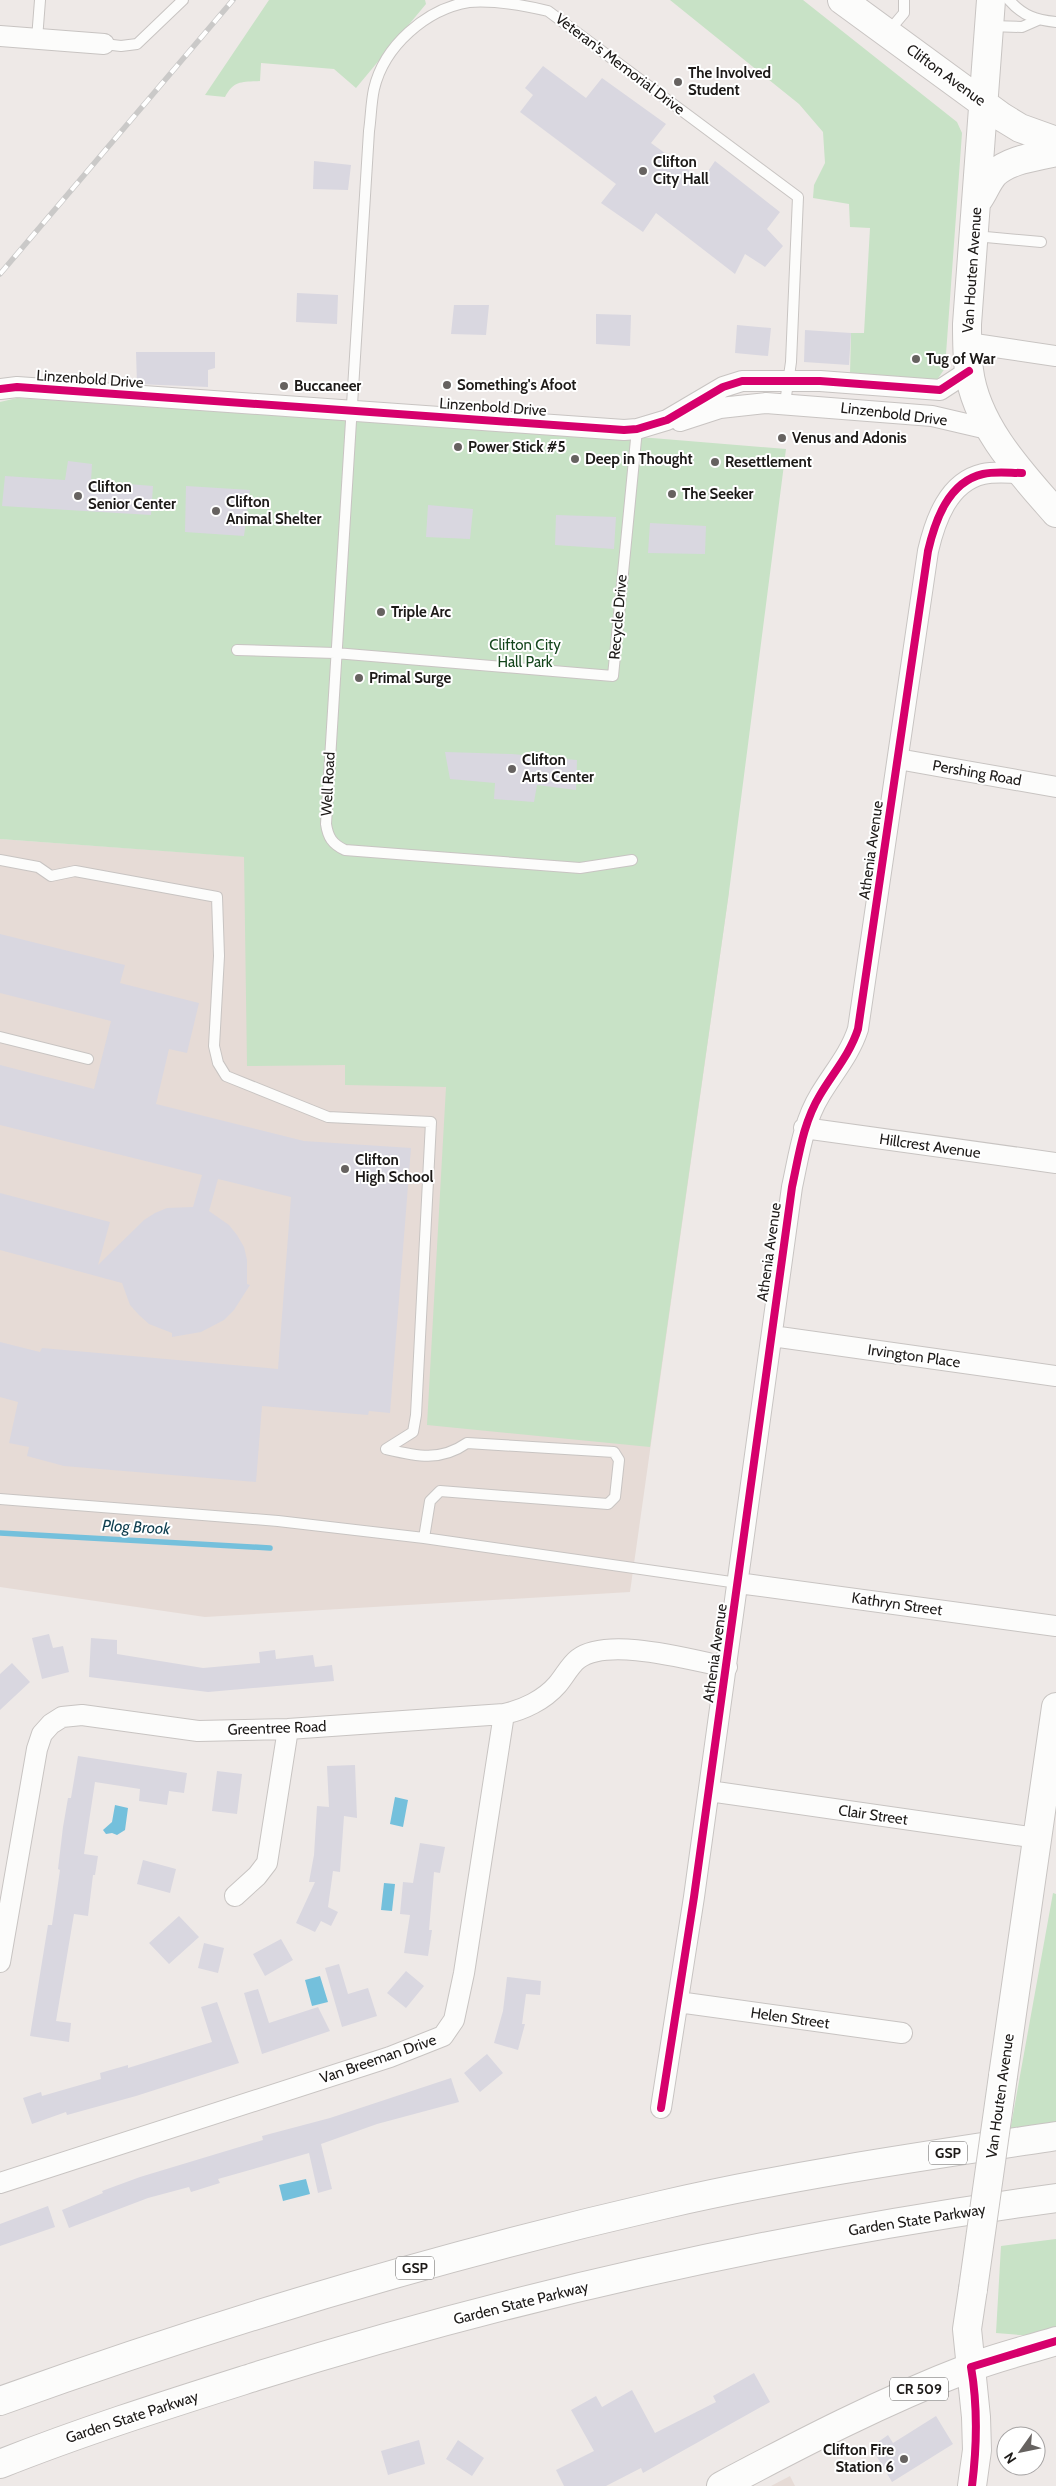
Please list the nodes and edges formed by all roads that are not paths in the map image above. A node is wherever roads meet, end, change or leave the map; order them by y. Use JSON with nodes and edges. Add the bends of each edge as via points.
{"nodes":[{"id":1,"x":40,"y":0,"type":"edge"},
{"id":2,"x":183,"y":0,"type":"edge"},
{"id":3,"x":842,"y":0,"type":"edge"},
{"id":4,"x":904,"y":0,"type":"edge"},
{"id":5,"x":1009,"y":0,"type":"edge"},
{"id":6,"x":990,"y":13,"type":"edge"},
{"id":7,"x":1038,"y":20,"type":"junction"},
{"id":8,"x":1056,"y":22,"type":"edge"},
{"id":9,"x":887,"y":33,"type":"junction"},
{"id":10,"x":0,"y":36,"type":"edge"},
{"id":11,"x":38,"y":39,"type":"junction"},
{"id":12,"x":104,"y":44,"type":"joint"},
{"id":13,"x":984,"y":102,"type":"junction"},
{"id":14,"x":1056,"y":141,"type":"edge"},
{"id":15,"x":1056,"y":152,"type":"edge"},
{"id":16,"x":977,"y":201,"type":"junction"},
{"id":17,"x":974,"y":236,"type":"junction"},
{"id":18,"x":1041,"y":242,"type":"dead end"},
{"id":19,"x":968,"y":342,"type":"junction"},
{"id":20,"x":1056,"y":356,"type":"edge"},
{"id":21,"x":969,"y":372,"type":"junction"},
{"id":22,"x":788,"y":381,"type":"junction"},
{"id":23,"x":0,"y":389,"type":"edge"},
{"id":24,"x":785,"y":403,"type":"junction"},
{"id":25,"x":350,"y":416,"type":"junction"},
{"id":26,"x":643,"y":428,"type":"junction"},
{"id":27,"x":992,"y":430,"type":"junction"},
{"id":28,"x":1022,"y":473,"type":"junction"},
{"id":29,"x":1056,"y":513,"type":"edge"},
{"id":30,"x":237,"y":650,"type":"dead end"},
{"id":31,"x":335,"y":653,"type":"junction"},
{"id":32,"x":898,"y":759,"type":"junction"},
{"id":33,"x":1056,"y":788,"type":"edge"},
{"id":34,"x":0,"y":860,"type":"edge"},
{"id":35,"x":632,"y":860,"type":"dead end"},
{"id":36,"x":0,"y":1037,"type":"edge"},
{"id":37,"x":88,"y":1059,"type":"dead end"},
{"id":38,"x":804,"y":1128,"type":"junction"},
{"id":39,"x":1056,"y":1163,"type":"edge"},
{"id":40,"x":772,"y":1336,"type":"junction"},
{"id":41,"x":1056,"y":1376,"type":"edge"},
{"id":42,"x":0,"y":1499,"type":"edge"},
{"id":43,"x":424,"y":1538,"type":"junction"},
{"id":44,"x":738,"y":1583,"type":"junction"},
{"id":45,"x":1056,"y":1626,"type":"edge"},
{"id":46,"x":727,"y":1667,"type":"junction"},
{"id":47,"x":1056,"y":1707,"type":"edge"},
{"id":48,"x":504,"y":1714,"type":"junction"},
{"id":49,"x":288,"y":1729,"type":"junction"},
{"id":50,"x":709,"y":1791,"type":"junction"},
{"id":51,"x":1037,"y":1838,"type":"junction"},
{"id":52,"x":235,"y":1896,"type":"dead end"},
{"id":53,"x":0,"y":1962,"type":"edge"},
{"id":54,"x":678,"y":2002,"type":"junction"},
{"id":55,"x":902,"y":2033,"type":"dead end"},
{"id":56,"x":661,"y":2108,"type":"dead end"},
{"id":57,"x":1056,"y":2136,"type":"edge"},
{"id":58,"x":0,"y":2183,"type":"edge"},
{"id":59,"x":1056,"y":2198,"type":"edge"},
{"id":60,"x":1056,"y":2341,"type":"edge"},
{"id":61,"x":971,"y":2367,"type":"junction"},
{"id":62,"x":0,"y":2401,"type":"edge"},
{"id":63,"x":0,"y":2464,"type":"edge"},
{"id":64,"x":721,"y":2486,"type":"edge"},
{"id":65,"x":972,"y":2486,"type":"edge"}],
"edges":[{"from":1,"to":11,"type":"lane"},
{"from":2,"to":12,"type":"lane","via":[[137,44]]},
{"from":3,"to":9,"type":"main road","name":"Clifton Avenue"},
{"from":4,"to":9,"type":"lane","via":[[904,13]]},
{"from":5,"to":7,"type":"lane","via":[[1018,10]]},
{"from":6,"to":7,"type":"lane","via":[[1022,27]]},
{"from":6,"to":13,"type":"main road","name":"Van Houten Avenue"},
{"from":7,"to":8,"type":"lane"},
{"from":9,"to":13,"type":"main road","name":"Clifton Avenue"},
{"from":10,"to":11,"type":"street"},
{"from":11,"to":12,"type":"street"},
{"from":13,"to":14,"type":"main road","name":"Clifton Avenue","via":[[1020,128]]},
{"from":13,"to":16,"type":"main road","name":"Van Houten Avenue"},
{"from":15,"to":16,"type":"main road","via":[[1003,167]]},
{"from":16,"to":17,"type":"main road","name":"Van Houten Avenue"},
{"from":17,"to":18,"type":"lane"},
{"from":17,"to":19,"type":"main road","name":"Van Houten Avenue"},
{"from":19,"to":20,"type":"street"},
{"from":19,"to":21,"type":"main road","name":"Van Houten Avenue"},
{"from":21,"to":22,"type":"street","name":"Linzenbold Drive","via":[[940,390]]},
{"from":21,"to":27,"type":"main road","name":"Van Houten Avenue","via":[[976,398]]},
{"from":22,"to":24,"type":"lane","name":"Veteran's Memorial Drive"},
{"from":22,"to":25,"type":"lane","name":"Veteran's Memorial Drive","via":[[798,197],[548,11],[514,2],[468,2],[428,18],[409,31],[384,64],[374,88]]},
{"from":22,"to":26,"type":"street","name":"Linzenbold Drive","via":[[742,381],[723,387],[667,420]]},
{"from":23,"to":25,"type":"street","name":"Linzenbold Drive","via":[[27,388]]},
{"from":24,"to":26,"type":"street","name":"Linzenbold Drive","via":[[739,404]]},
{"from":24,"to":27,"type":"street","name":"Linzenbold Drive","via":[[932,416]]},
{"from":25,"to":26,"type":"street","name":"Linzenbold Drive"},
{"from":25,"to":31,"type":"lane","name":"Well Road"},
{"from":26,"to":31,"type":"lane","name":"Recycle Drive","via":[[613,676]]},
{"from":27,"to":28,"type":"main road","name":"Van Houten Avenue"},
{"from":28,"to":29,"type":"main road","name":"Van Houten Avenue"},
{"from":28,"to":32,"type":"street","name":"Athenia Avenue","via":[[984,473],[962,484],[941,510],[933,528]]},
{"from":30,"to":31,"type":"lane"},
{"from":31,"to":35,"type":"lane","name":"Well Road","via":[[326,824],[335,846],[345,850],[580,868]]},
{"from":32,"to":33,"type":"street","name":"Pershing Road"},
{"from":32,"to":38,"type":"street","name":"Athenia Avenue","via":[[858,1029],[853,1044],[819,1096]]},
{"from":34,"to":43,"type":"lane","via":[[38,867],[50,876],[75,870],[217,897],[219,956],[214,1046],[218,1063],[226,1076],[328,1117],[431,1122],[416,1416],[412,1432],[386,1449],[435,1457],[467,1443],[614,1452],[619,1460],[616,1497],[608,1504],[440,1491],[430,1501]]},
{"from":36,"to":37,"type":"lane"},
{"from":38,"to":39,"type":"street","name":"Hillcrest Avenue"},
{"from":38,"to":40,"type":"street","name":"Athenia Avenue","via":[[792,1187]]},
{"from":40,"to":41,"type":"street","name":"Irvington Place"},
{"from":40,"to":44,"type":"street","name":"Athenia Avenue"},
{"from":42,"to":43,"type":"lane","via":[[278,1521]]},
{"from":43,"to":44,"type":"lane"},
{"from":44,"to":45,"type":"street","name":"Kathryn Street"},
{"from":44,"to":46,"type":"street","name":"Athenia Avenue"},
{"from":46,"to":48,"type":"street","name":"Greentree Road","via":[[630,1649],[588,1652],[546,1695],[519,1711]]},
{"from":46,"to":50,"type":"street","name":"Athenia Avenue"},
{"from":47,"to":51,"type":"main road","name":"Van Houten Avenue"},
{"from":48,"to":49,"type":"street","name":"Greentree Road"},
{"from":48,"to":58,"type":"street","name":"Van Breeman Drive","via":[[464,1972],[454,2020],[443,2036],[390,2057]]},
{"from":49,"to":52,"type":"street","via":[[267,1863]]},
{"from":49,"to":53,"type":"street","name":"Greentree Road","via":[[198,1731],[82,1715],[62,1717],[51,1724],[42,1734],[37,1748]]},
{"from":50,"to":51,"type":"street","name":"Clair Street"},
{"from":50,"to":54,"type":"street","name":"Athenia Avenue"},
{"from":51,"to":61,"type":"main road","name":"Van Houten Avenue","bridge":true,"via":[[967,2330]]},
{"from":54,"to":55,"type":"street","name":"Helen Street"},
{"from":54,"to":56,"type":"street","name":"Athenia Avenue"},
{"from":57,"to":62,"type":"main road","number":"GSP","via":[[840,2170],[684,2201],[494,2246],[306,2298],[96,2366]]},
{"from":59,"to":63,"type":"main road","name":"Garden State Parkway","via":[[896,2222],[698,2260],[482,2312],[345,2349],[129,2417]]},
{"from":60,"to":61,"type":"main road","number":"CR 509"},
{"from":61,"to":64,"type":"main road","number":"CR 509","via":[[824,2432]]},
{"from":61,"to":65,"type":"main road","name":"Van Houten Avenue","via":[[976,2417]]}]}
